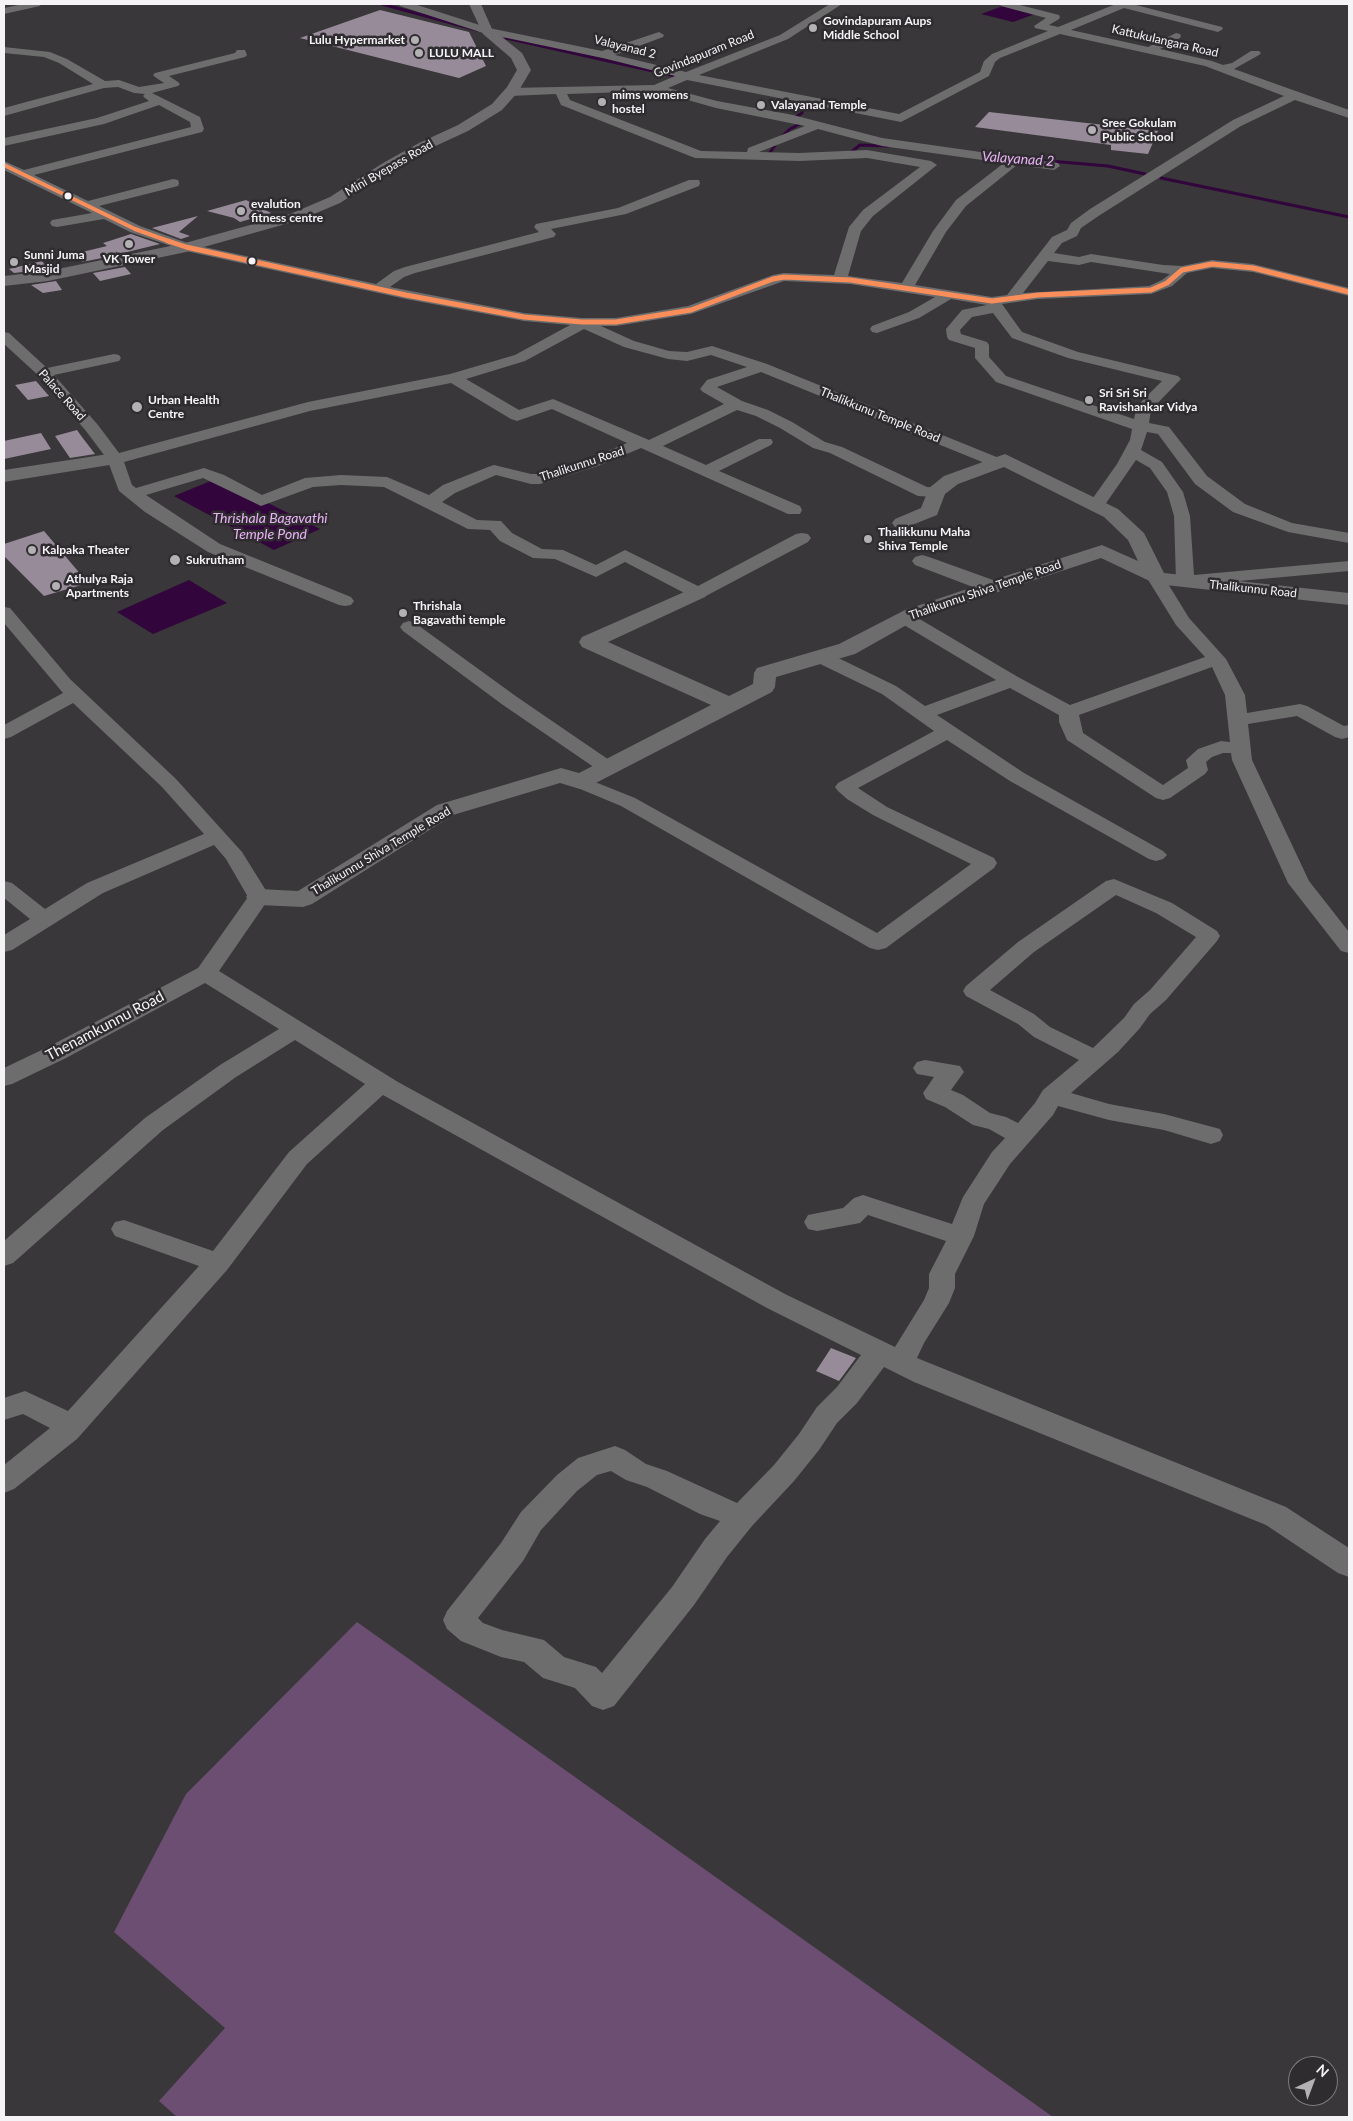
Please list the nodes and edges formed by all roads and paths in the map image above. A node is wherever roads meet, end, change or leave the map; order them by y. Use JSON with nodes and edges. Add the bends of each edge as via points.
{"nodes":[{"id":1,"x":36,"y":4,"type":"edge"},
{"id":2,"x":404,"y":4,"type":"edge"},
{"id":3,"x":475,"y":4,"type":"edge"},
{"id":4,"x":837,"y":4,"type":"edge"},
{"id":5,"x":1005,"y":4,"type":"edge"},
{"id":6,"x":1124,"y":4,"type":"edge"},
{"id":7,"x":4,"y":12,"type":"edge"},
{"id":8,"x":1218,"y":29,"type":"dead end"},
{"id":9,"x":488,"y":30,"type":"junction"},
{"id":10,"x":1059,"y":31,"type":"junction"},
{"id":11,"x":659,"y":35,"type":"dead end"},
{"id":12,"x":1176,"y":36,"type":"dead end"},
{"id":13,"x":4,"y":50,"type":"edge"},
{"id":14,"x":1148,"y":51,"type":"junction"},
{"id":15,"x":242,"y":52,"type":"dead end"},
{"id":16,"x":1255,"y":53,"type":"dead end"},
{"id":17,"x":603,"y":55,"type":"junction"},
{"id":18,"x":62,"y":61,"type":"junction"},
{"id":19,"x":44,"y":65,"type":"dead end"},
{"id":20,"x":1222,"y":69,"type":"junction"},
{"id":21,"x":687,"y":76,"type":"junction"},
{"id":22,"x":103,"y":85,"type":"junction"},
{"id":23,"x":656,"y":88,"type":"junction"},
{"id":24,"x":138,"y":90,"type":"junction"},
{"id":25,"x":560,"y":91,"type":"junction"},
{"id":26,"x":510,"y":92,"type":"junction"},
{"id":27,"x":1294,"y":96,"type":"junction"},
{"id":28,"x":160,"y":101,"type":"junction"},
{"id":29,"x":4,"y":112,"type":"edge"},
{"id":30,"x":1349,"y":114,"type":"edge"},
{"id":31,"x":818,"y":126,"type":"junction"},
{"id":32,"x":63,"y":128,"type":"junction"},
{"id":33,"x":78,"y":136,"type":"dead end"},
{"id":34,"x":4,"y":142,"type":"edge"},
{"id":35,"x":93,"y":144,"type":"dead end"},
{"id":36,"x":949,"y":151,"type":"junction"},
{"id":37,"x":108,"y":153,"type":"junction"},
{"id":38,"x":741,"y":155,"type":"junction"},
{"id":39,"x":1014,"y":161,"type":"junction"},
{"id":40,"x":4,"y":165,"type":"edge"},
{"id":41,"x":932,"y":165,"type":"junction"},
{"id":42,"x":1054,"y":166,"type":"dead end"},
{"id":43,"x":23,"y":174,"type":"junction"},
{"id":44,"x":174,"y":184,"type":"dead end"},
{"id":45,"x":694,"y":184,"type":"dead end"},
{"id":46,"x":88,"y":205,"type":"junction"},
{"id":47,"x":105,"y":215,"type":"junction"},
{"id":48,"x":57,"y":223,"type":"dead end"},
{"id":49,"x":186,"y":247,"type":"junction"},
{"id":50,"x":1045,"y":256,"type":"junction"},
{"id":51,"x":1182,"y":270,"type":"junction"},
{"id":52,"x":1349,"y":277,"type":"edge"},
{"id":53,"x":840,"y":280,"type":"junction"},
{"id":54,"x":4,"y":281,"type":"edge"},
{"id":55,"x":1333,"y":286,"type":"junction"},
{"id":56,"x":380,"y":288,"type":"junction"},
{"id":57,"x":906,"y":288,"type":"junction"},
{"id":58,"x":1349,"y":292,"type":"edge"},
{"id":59,"x":948,"y":295,"type":"junction"},
{"id":60,"x":1010,"y":300,"type":"junction"},
{"id":61,"x":994,"y":305,"type":"junction"},
{"id":62,"x":583,"y":323,"type":"junction"},
{"id":63,"x":877,"y":329,"type":"dead end"},
{"id":64,"x":4,"y":336,"type":"edge"},
{"id":65,"x":114,"y":358,"type":"dead end"},
{"id":66,"x":762,"y":367,"type":"junction"},
{"id":67,"x":44,"y":373,"type":"junction"},
{"id":68,"x":453,"y":378,"type":"junction"},
{"id":69,"x":736,"y":404,"type":"junction"},
{"id":70,"x":1140,"y":426,"type":"junction"},
{"id":71,"x":765,"y":442,"type":"dead end"},
{"id":72,"x":644,"y":444,"type":"junction"},
{"id":73,"x":1132,"y":451,"type":"junction"},
{"id":74,"x":116,"y":459,"type":"junction"},
{"id":75,"x":998,"y":463,"type":"junction"},
{"id":76,"x":706,"y":471,"type":"junction"},
{"id":77,"x":4,"y":476,"type":"edge"},
{"id":78,"x":936,"y":492,"type":"junction"},
{"id":79,"x":133,"y":494,"type":"junction"},
{"id":80,"x":430,"y":502,"type":"junction"},
{"id":81,"x":1096,"y":505,"type":"junction"},
{"id":82,"x":794,"y":510,"type":"dead end"},
{"id":83,"x":902,"y":522,"type":"dead end"},
{"id":84,"x":802,"y":538,"type":"dead end"},
{"id":85,"x":1349,"y":538,"type":"edge"},
{"id":86,"x":922,"y":561,"type":"dead end"},
{"id":87,"x":1349,"y":566,"type":"edge"},
{"id":88,"x":1156,"y":578,"type":"junction"},
{"id":89,"x":1185,"y":581,"type":"junction"},
{"id":90,"x":992,"y":587,"type":"junction"},
{"id":91,"x":698,"y":593,"type":"junction"},
{"id":92,"x":1349,"y":599,"type":"edge"},
{"id":93,"x":345,"y":601,"type":"dead end"},
{"id":94,"x":4,"y":612,"type":"edge"},
{"id":95,"x":905,"y":618,"type":"junction"},
{"id":96,"x":409,"y":627,"type":"dead end"},
{"id":97,"x":821,"y":657,"type":"junction"},
{"id":98,"x":1217,"y":659,"type":"junction"},
{"id":99,"x":1011,"y":681,"type":"junction"},
{"id":100,"x":75,"y":694,"type":"junction"},
{"id":101,"x":729,"y":705,"type":"junction"},
{"id":102,"x":1070,"y":712,"type":"junction"},
{"id":103,"x":922,"y":714,"type":"junction"},
{"id":104,"x":1238,"y":720,"type":"junction"},
{"id":105,"x":1349,"y":731,"type":"edge"},
{"id":106,"x":948,"y":732,"type":"junction"},
{"id":107,"x":4,"y":733,"type":"edge"},
{"id":108,"x":1240,"y":748,"type":"junction"},
{"id":109,"x":608,"y":768,"type":"junction"},
{"id":110,"x":580,"y":782,"type":"junction"},
{"id":111,"x":217,"y":836,"type":"junction"},
{"id":112,"x":1156,"y":855,"type":"dead end"},
{"id":113,"x":4,"y":888,"type":"edge"},
{"id":114,"x":258,"y":897,"type":"junction"},
{"id":115,"x":45,"y":920,"type":"junction"},
{"id":116,"x":4,"y":945,"type":"edge"},
{"id":117,"x":1349,"y":946,"type":"edge"},
{"id":118,"x":206,"y":973,"type":"junction"},
{"id":119,"x":296,"y":1030,"type":"junction"},
{"id":120,"x":1095,"y":1057,"type":"junction"},
{"id":121,"x":925,"y":1068,"type":"dead end"},
{"id":122,"x":4,"y":1078,"type":"edge"},
{"id":123,"x":381,"y":1083,"type":"junction"},
{"id":124,"x":1052,"y":1096,"type":"junction"},
{"id":125,"x":1020,"y":1135,"type":"junction"},
{"id":126,"x":1211,"y":1135,"type":"dead end"},
{"id":127,"x":817,"y":1222,"type":"dead end"},
{"id":128,"x":124,"y":1229,"type":"dead end"},
{"id":129,"x":961,"y":1236,"type":"junction"},
{"id":130,"x":4,"y":1256,"type":"edge"},
{"id":131,"x":218,"y":1263,"type":"junction"},
{"id":132,"x":891,"y":1358,"type":"junction"},
{"id":133,"x":4,"y":1409,"type":"edge"},
{"id":134,"x":71,"y":1426,"type":"junction"},
{"id":135,"x":4,"y":1481,"type":"edge"},
{"id":136,"x":742,"y":1517,"type":"junction"},
{"id":137,"x":1349,"y":1564,"type":"edge"}],
"edges":[{"from":1,"to":7,"type":"street"},
{"from":2,"to":9,"type":"street","name":"Valayanad 2"},
{"from":3,"to":9,"type":"main road","name":"Mini Byepass Road"},
{"from":4,"to":21,"type":"street","name":"Govindapuram Road","via":[[784,37]]},
{"from":5,"to":10,"type":"street","name":"Kattukulangara Road","via":[[1055,17],[1039,26]]},
{"from":6,"to":8,"type":"street"},
{"from":6,"to":10,"type":"street"},
{"from":9,"to":17,"type":"street","name":"Valayanad 2"},
{"from":9,"to":26,"type":"main road","name":"Mini Byepass Road","via":[[518,56],[524,70]]},
{"from":10,"to":14,"type":"street","name":"Kattukulangara Road"},
{"from":10,"to":21,"type":"street","name":"Valayanad 2","via":[[996,56],[990,61],[985,74],[900,118]]},
{"from":11,"to":17,"type":"street"},
{"from":12,"to":14,"type":"street"},
{"from":13,"to":18,"type":"street","via":[[46,54]]},
{"from":14,"to":20,"type":"street","name":"Kattukulangara Road","via":[[1208,63]]},
{"from":15,"to":24,"type":"street","via":[[242,55],[160,75],[174,84]]},
{"from":16,"to":20,"type":"street","via":[[1236,65]]},
{"from":17,"to":21,"type":"street","name":"Valayanad 2"},
{"from":18,"to":19,"type":"street"},
{"from":18,"to":22,"type":"street"},
{"from":20,"to":27,"type":"street","name":"Kattukulangara Road"},
{"from":21,"to":23,"type":"street","name":"Govindapuram Road"},
{"from":22,"to":24,"type":"street","via":[[119,84]]},
{"from":22,"to":29,"type":"street"},
{"from":23,"to":25,"type":"street","name":"Govindapuram Road"},
{"from":23,"to":31,"type":"street"},
{"from":24,"to":28,"type":"street"},
{"from":25,"to":26,"type":"street","name":"Govindapuram Road"},
{"from":25,"to":38,"type":"street","via":[[564,102],[699,155]]},
{"from":26,"to":49,"type":"main road","name":"Mini Byepass Road","via":[[497,107],[463,128],[388,166],[335,200],[295,217]]},
{"from":27,"to":30,"type":"street","name":"Kattukulangara Road"},
{"from":27,"to":50,"type":"street","via":[[1237,123],[1095,212],[1072,233],[1057,240]]},
{"from":28,"to":32,"type":"street"},
{"from":28,"to":37,"type":"street","via":[[196,120],[198,129]]},
{"from":31,"to":36,"type":"street","via":[[882,142]]},
{"from":31,"to":38,"type":"street"},
{"from":32,"to":33,"type":"street"},
{"from":32,"to":34,"type":"street"},
{"from":35,"to":37,"type":"street"},
{"from":36,"to":39,"type":"street"},
{"from":36,"to":41,"type":"street"},
{"from":37,"to":43,"type":"street"},
{"from":38,"to":41,"type":"street","via":[[868,154]]},
{"from":39,"to":42,"type":"street"},
{"from":39,"to":57,"type":"street","via":[[961,203]]},
{"from":40,"to":43,"type":"street"},
{"from":41,"to":53,"type":"street","via":[[868,213],[854,230]]},
{"from":43,"to":46,"type":"street"},
{"from":44,"to":46,"type":"street"},
{"from":45,"to":56,"type":"street","via":[[621,211],[541,227],[549,234],[410,270]]},
{"from":46,"to":47,"type":"street"},
{"from":47,"to":48,"type":"street"},
{"from":47,"to":49,"type":"street","via":[[156,238]]},
{"from":49,"to":54,"type":"main road","name":"Mini Byepass Road","via":[[48,276]]},
{"from":49,"to":56,"type":"street"},
{"from":50,"to":51,"type":"street","via":[[1079,261],[1091,258]]},
{"from":50,"to":60,"type":"street"},
{"from":51,"to":55,"type":"street","via":[[1212,264],[1253,268]]},
{"from":51,"to":60,"type":"street","via":[[1167,284],[1151,290],[1038,295]]},
{"from":52,"to":55,"type":"street"},
{"from":53,"to":57,"type":"street"},
{"from":53,"to":62,"type":"street","via":[[778,278],[691,310],[616,322]]},
{"from":55,"to":58,"type":"street"},
{"from":56,"to":62,"type":"street","via":[[506,314]]},
{"from":57,"to":59,"type":"street"},
{"from":59,"to":61,"type":"street"},
{"from":59,"to":63,"type":"street","via":[[914,315]]},
{"from":60,"to":61,"type":"street"},
{"from":61,"to":70,"type":"street","via":[[1017,335],[1073,355],[1173,379],[1143,409]]},
{"from":61,"to":70,"type":"street","via":[[967,313],[953,329],[954,337],[982,345],[982,358],[1002,379]]},
{"from":62,"to":66,"type":"street","via":[[629,344],[668,355],[687,356],[712,350]]},
{"from":62,"to":68,"type":"street","via":[[520,358]]},
{"from":64,"to":67,"type":"street","name":"Palace Road"},
{"from":65,"to":67,"type":"street"},
{"from":66,"to":69,"type":"street","via":[[712,383],[708,389]]},
{"from":66,"to":75,"type":"street","name":"Thalikkunu Temple Road"},
{"from":67,"to":74,"type":"street","name":"Palace Road"},
{"from":68,"to":72,"type":"street","via":[[517,416],[553,404]]},
{"from":68,"to":74,"type":"street","via":[[308,407]]},
{"from":69,"to":72,"type":"street","name":"Thalikunnu Road"},
{"from":69,"to":78,"type":"street","via":[[762,413],[819,444],[924,492]]},
{"from":70,"to":73,"type":"street"},
{"from":70,"to":85,"type":"street","via":[[1163,430],[1201,480],[1239,508],[1288,527]]},
{"from":71,"to":76,"type":"street"},
{"from":72,"to":76,"type":"street"},
{"from":72,"to":80,"type":"street","name":"Thalikunnu Road","via":[[540,479],[494,470],[449,489]]},
{"from":73,"to":81,"type":"street"},
{"from":73,"to":89,"type":"street","via":[[1156,466],[1175,492],[1182,516]]},
{"from":74,"to":77,"type":"street"},
{"from":74,"to":79,"type":"street","name":"Palace Road","via":[[125,487]]},
{"from":75,"to":78,"type":"street","via":[[951,480]]},
{"from":75,"to":81,"type":"street","via":[[1005,460]]},
{"from":76,"to":82,"type":"street"},
{"from":78,"to":83,"type":"street","via":[[930,511]]},
{"from":79,"to":80,"type":"street","via":[[204,473],[262,501],[311,482],[341,480],[387,482]]},
{"from":79,"to":93,"type":"street","via":[[214,548]]},
{"from":80,"to":91,"type":"street","via":[[474,525],[495,525],[506,537],[539,554],[557,554],[596,572],[625,555]]},
{"from":81,"to":88,"type":"street","via":[[1111,513],[1137,537]]},
{"from":84,"to":91,"type":"street"},
{"from":86,"to":90,"type":"street"},
{"from":87,"to":89,"type":"street"},
{"from":88,"to":89,"type":"street","name":"Thalikunnu Road"},
{"from":88,"to":90,"type":"street","name":"Thalikunnu Shiva Temple Road","via":[[1102,550]]},
{"from":88,"to":98,"type":"street","via":[[1182,621]]},
{"from":89,"to":92,"type":"street","name":"Thalikunnu Road"},
{"from":90,"to":95,"type":"street","name":"Thalikunnu Shiva Temple Road"},
{"from":91,"to":101,"type":"street","via":[[590,642]]},
{"from":94,"to":100,"type":"street"},
{"from":95,"to":97,"type":"street","name":"Thalikunnu Shiva Temple Road","via":[[847,650]]},
{"from":95,"to":99,"type":"street"},
{"from":96,"to":109,"type":"street"},
{"from":97,"to":101,"type":"street","name":"Thalikunnu Shiva Temple Road","via":[[765,673],[764,688]]},
{"from":97,"to":103,"type":"street","via":[[889,690]]},
{"from":98,"to":102,"type":"street"},
{"from":98,"to":104,"type":"street","via":[[1235,694]]},
{"from":99,"to":102,"type":"street"},
{"from":99,"to":103,"type":"street"},
{"from":100,"to":107,"type":"street"},
{"from":100,"to":111,"type":"street","via":[[169,783]]},
{"from":101,"to":109,"type":"street","name":"Thalikunnu Shiva Temple Road"},
{"from":102,"to":108,"type":"street","via":[[1069,722],[1074,736],[1163,794],[1198,770],[1196,760],[1204,753],[1221,747]]},
{"from":103,"to":106,"type":"street"},
{"from":104,"to":105,"type":"street","via":[[1300,710],[1342,733]]},
{"from":104,"to":108,"type":"street"},
{"from":106,"to":110,"type":"street","via":[[845,787],[880,811],[986,863],[878,943],[628,802]]},
{"from":106,"to":112,"type":"street","via":[[1017,777]]},
{"from":108,"to":117,"type":"street","via":[[1242,760],[1299,883]]},
{"from":109,"to":110,"type":"street","name":"Thalikunnu Shiva Temple Road"},
{"from":110,"to":114,"type":"street","name":"Thalikunnu Shiva Temple Road","via":[[561,775],[445,810],[302,899]]},
{"from":111,"to":114,"type":"street","via":[[235,856]]},
{"from":111,"to":115,"type":"street","via":[[95,888]]},
{"from":113,"to":115,"type":"street"},
{"from":114,"to":118,"type":"street"},
{"from":115,"to":116,"type":"street"},
{"from":118,"to":119,"type":"street"},
{"from":118,"to":122,"type":"street","name":"Thenamkunnu Road"},
{"from":119,"to":123,"type":"street"},
{"from":119,"to":130,"type":"street","via":[[228,1071],[154,1124]]},
{"from":120,"to":120,"type":"street","via":[[1132,1024],[1208,936],[1164,908],[1114,886],[1026,946],[974,991],[1071,1048]]},
{"from":120,"to":124,"type":"street"},
{"from":121,"to":125,"type":"street","via":[[952,1072],[935,1093]]},
{"from":123,"to":131,"type":"street","via":[[298,1158]]},
{"from":123,"to":132,"type":"street","via":[[776,1301]]},
{"from":124,"to":125,"type":"street"},
{"from":124,"to":126,"type":"street"},
{"from":125,"to":129,"type":"street","via":[[972,1203]]},
{"from":127,"to":129,"type":"street","via":[[851,1216],[863,1204]]},
{"from":128,"to":131,"type":"street"},
{"from":129,"to":132,"type":"street","via":[[942,1274],[942,1288],[936,1303],[913,1338]]},
{"from":131,"to":134,"type":"street"},
{"from":132,"to":136,"type":"street","via":[[860,1376],[784,1473]]},
{"from":132,"to":137,"type":"street","via":[[1276,1516]]},
{"from":133,"to":134,"type":"street","via":[[25,1402]]},
{"from":134,"to":135,"type":"street"},
{"from":136,"to":136,"type":"street","via":[[603,1696],[585,1677],[554,1668],[533,1650],[472,1632],[458,1620],[512,1552],[532,1521],[567,1483],[588,1466],[615,1458],[636,1472]]}]}
